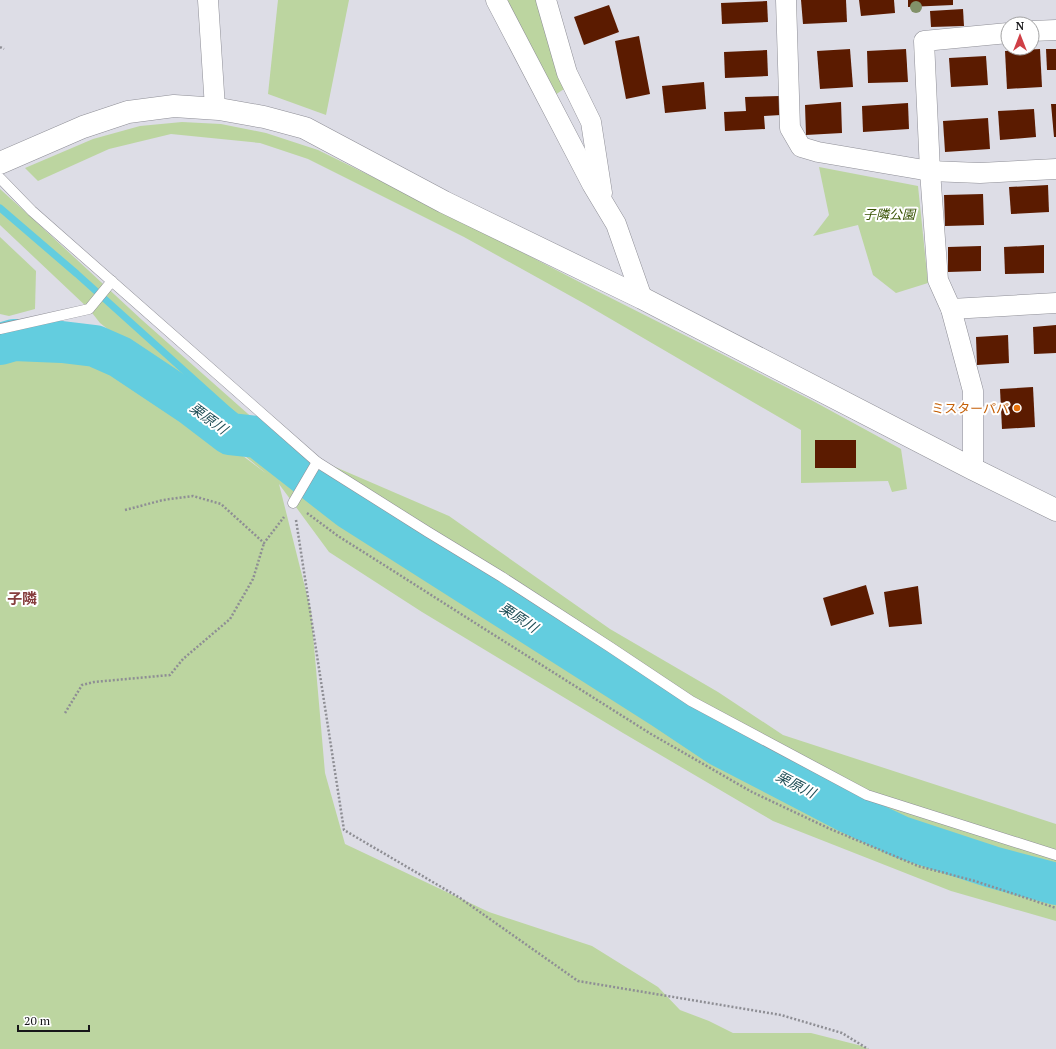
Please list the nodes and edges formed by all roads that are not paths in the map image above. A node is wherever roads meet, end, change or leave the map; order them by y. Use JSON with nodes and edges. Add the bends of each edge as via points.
{"nodes":[{"id":1,"x":208,"y":0,"type":"edge"},
{"id":2,"x":496,"y":0,"type":"edge"},
{"id":3,"x":546,"y":0,"type":"edge"},
{"id":4,"x":786,"y":0,"type":"edge"},
{"id":5,"x":1056,"y":30,"type":"edge"},
{"id":6,"x":1040,"y":31,"type":"edge"},
{"id":7,"x":1000,"y":34,"type":"edge"},
{"id":8,"x":215,"y":108,"type":"junction"},
{"id":9,"x":0,"y":163,"type":"edge"},
{"id":10,"x":1056,"y":169,"type":"edge"},
{"id":11,"x":930,"y":171,"type":"junction"},
{"id":12,"x":0,"y":178,"type":"edge"},
{"id":13,"x":604,"y":205,"type":"junction"},
{"id":14,"x":112,"y":281,"type":"junction"},
{"id":15,"x":642,"y":298,"type":"junction"},
{"id":16,"x":1056,"y":303,"type":"edge"},
{"id":17,"x":951,"y":309,"type":"junction"},
{"id":18,"x":0,"y":329,"type":"edge"},
{"id":19,"x":315,"y":465,"type":"junction"},
{"id":20,"x":973,"y":468,"type":"junction"},
{"id":21,"x":296,"y":499,"type":"road end"},
{"id":22,"x":1056,"y":510,"type":"edge"},
{"id":23,"x":1056,"y":855,"type":"edge"}],
"edges":[{"from":1,"to":8,"type":"street"},
{"from":2,"to":13,"type":"street"},
{"from":3,"to":13,"type":"street","via":[[567,73],[591,122]]},
{"from":4,"to":11,"type":"street","via":[[790,128],[801,147]]},
{"from":5,"to":6,"type":"street"},
{"from":7,"to":11,"type":"street","via":[[924,41]]},
{"from":8,"to":9,"type":"street","via":[[174,106],[128,112],[83,127]]},
{"from":8,"to":15,"type":"street","via":[[305,128],[444,202]]},
{"from":10,"to":11,"type":"street","via":[[980,173]]},
{"from":11,"to":17,"type":"street","via":[[938,280]]},
{"from":12,"to":14,"type":"lane","via":[[32,211]]},
{"from":13,"to":15,"type":"street","via":[[616,224]]},
{"from":14,"to":18,"type":"lane","via":[[89,309]]},
{"from":14,"to":19,"type":"lane"},
{"from":15,"to":20,"type":"street"},
{"from":16,"to":17,"type":"street"},
{"from":17,"to":20,"type":"street","via":[[973,391]]},
{"from":19,"to":21,"type":"lane"},
{"from":19,"to":23,"type":"lane","via":[[502,577],[691,701],[867,796]]},
{"from":20,"to":22,"type":"street"}]}
